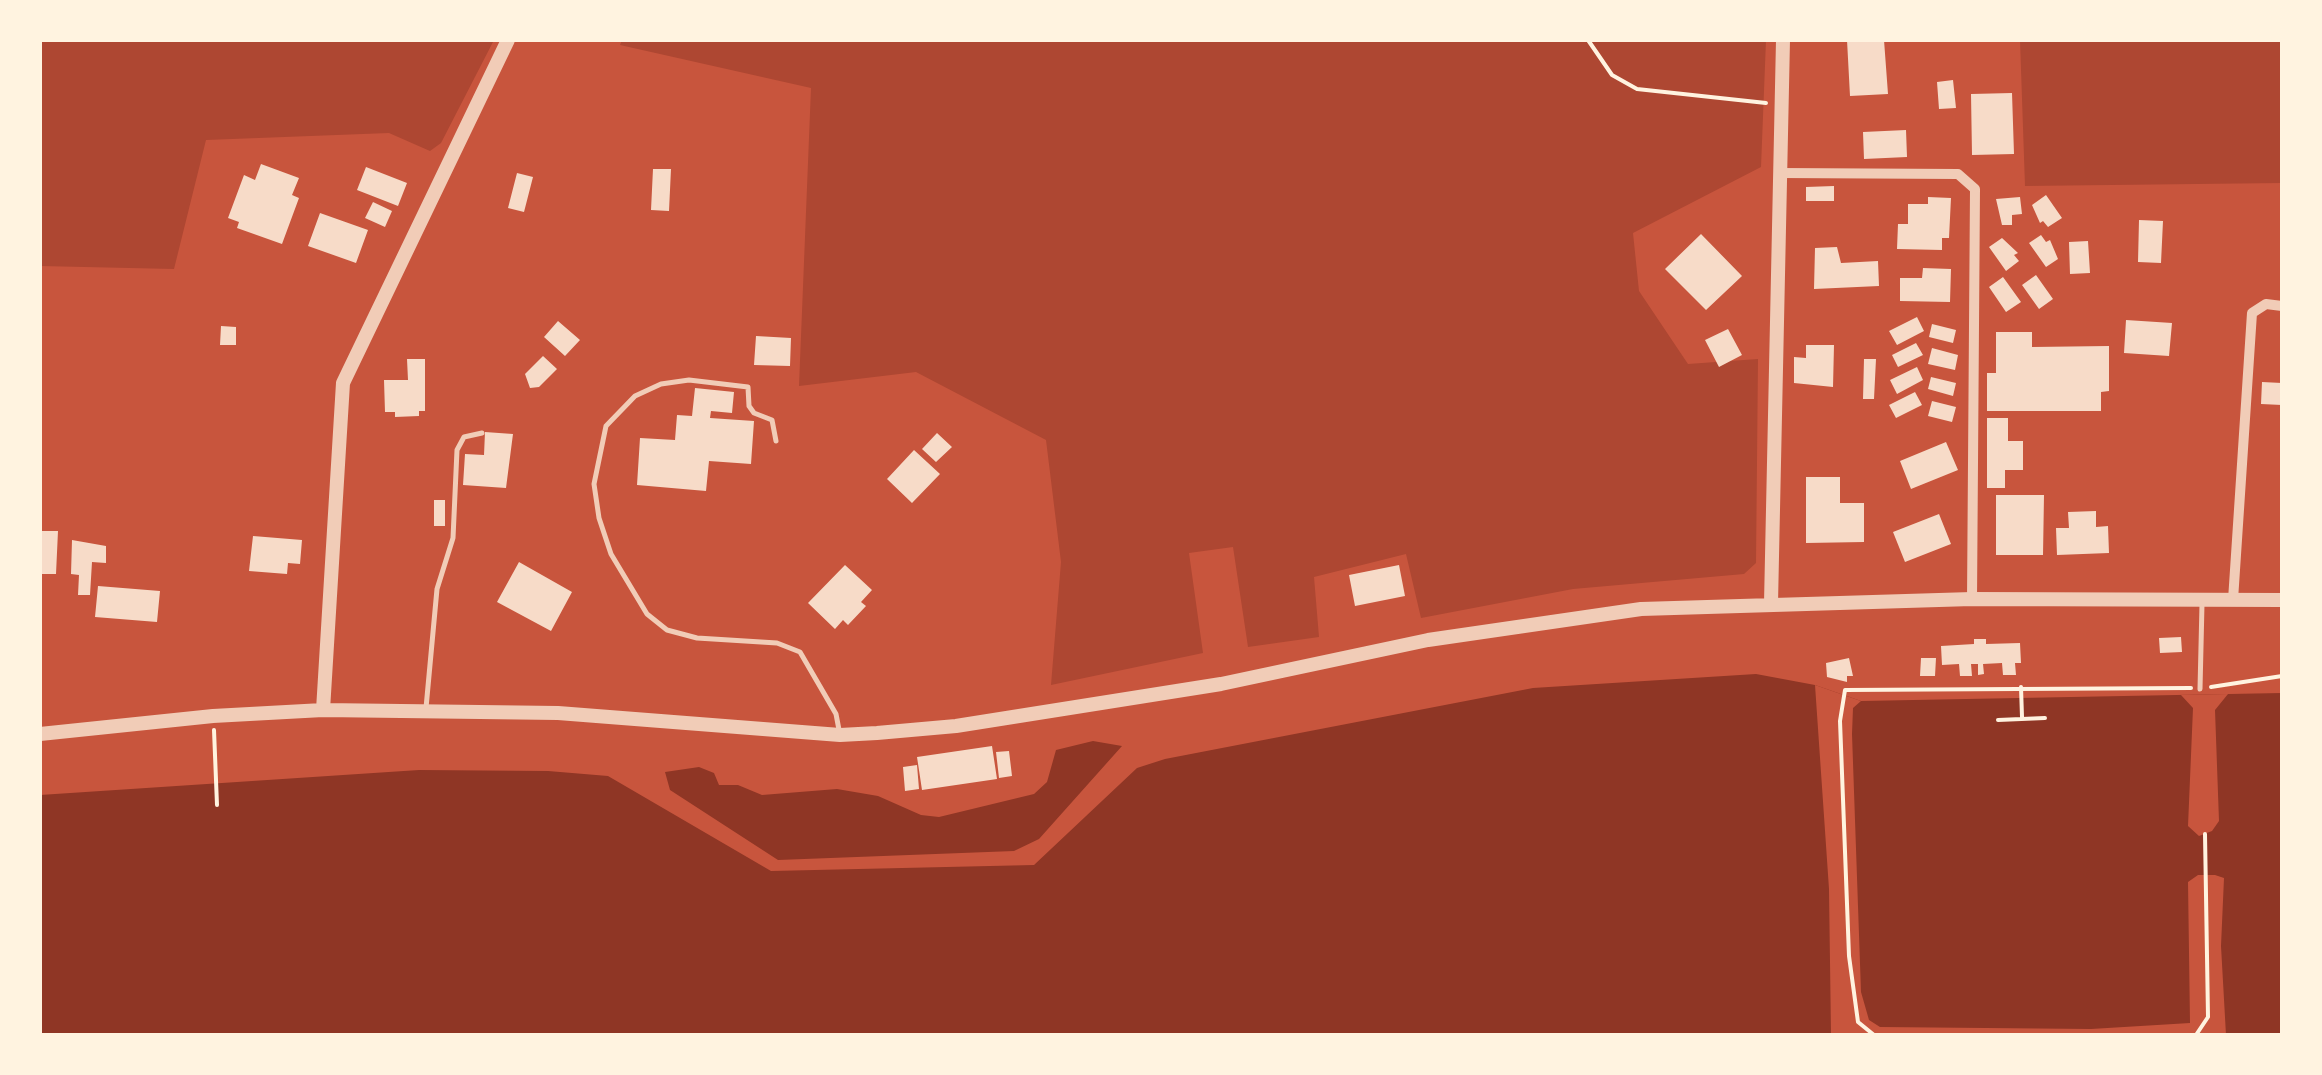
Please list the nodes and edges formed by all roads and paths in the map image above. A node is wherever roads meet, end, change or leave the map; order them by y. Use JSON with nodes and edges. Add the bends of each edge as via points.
{"nodes":[{"id":1,"x":508,"y":40,"type":"edge"},
{"id":2,"x":1588,"y":40,"type":"edge"},
{"id":3,"x":1783,"y":40,"type":"edge"},
{"id":4,"x":1780,"y":105,"type":"junction"},
{"id":5,"x":1780,"y":173,"type":"junction"},
{"id":6,"x":2282,"y":306,"type":"edge"},
{"id":7,"x":482,"y":432,"type":"dead end"},
{"id":8,"x":776,"y":440,"type":"dead end"},
{"id":9,"x":1972,"y":599,"type":"junction"},
{"id":10,"x":2202,"y":600,"type":"junction"},
{"id":11,"x":2233,"y":600,"type":"junction"},
{"id":12,"x":2282,"y":600,"type":"edge"},
{"id":13,"x":1771,"y":603,"type":"junction"},
{"id":14,"x":2282,"y":676,"type":"edge"},
{"id":15,"x":2020,"y":687,"type":"junction"},
{"id":16,"x":2200,"y":688,"type":"junction"},
{"id":17,"x":323,"y":710,"type":"junction"},
{"id":18,"x":426,"y":711,"type":"junction"},
{"id":19,"x":214,"y":716,"type":"junction"},
{"id":20,"x":2046,"y":718,"type":"dead end"},
{"id":21,"x":2022,"y":719,"type":"junction"},
{"id":22,"x":1998,"y":720,"type":"dead end"},
{"id":23,"x":40,"y":734,"type":"edge"},
{"id":24,"x":840,"y":735,"type":"junction"},
{"id":25,"x":217,"y":805,"type":"dead end"},
{"id":26,"x":2205,"y":834,"type":"dead end"},
{"id":27,"x":1874,"y":1035,"type":"edge"},
{"id":28,"x":2196,"y":1035,"type":"edge"}],
"edges":[{"from":1,"to":17,"type":"street","via":[[342,383]]},
{"from":2,"to":4,"type":"path","via":[[1612,75],[1637,89]]},
{"from":3,"to":4,"type":"street"},
{"from":4,"to":5,"type":"street"},
{"from":5,"to":9,"type":"street","via":[[1958,174],[1975,189]]},
{"from":5,"to":13,"type":"street"},
{"from":6,"to":11,"type":"street","via":[[2266,304],[2252,313]]},
{"from":7,"to":18,"type":"lane","via":[[464,437],[456,450],[453,538],[438,589]]},
{"from":8,"to":24,"type":"lane","via":[[772,420],[749,406],[748,388],[689,380],[661,384],[626,402],[606,426],[594,484],[599,518],[611,554],[647,614],[668,630],[697,638],[777,643],[800,652],[836,714]]},
{"from":9,"to":10,"type":"street"},
{"from":9,"to":13,"type":"street"},
{"from":10,"to":11,"type":"street"},
{"from":10,"to":16,"type":"lane"},
{"from":11,"to":12,"type":"street"},
{"from":13,"to":24,"type":"street","via":[[1530,623],[1221,684],[956,726]]},
{"from":14,"to":16,"type":"path"},
{"from":15,"to":16,"type":"path"},
{"from":15,"to":21,"type":"path"},
{"from":15,"to":27,"type":"path","via":[[1845,690],[1840,720],[1849,956],[1858,1022]]},
{"from":17,"to":18,"type":"street"},
{"from":17,"to":19,"type":"street"},
{"from":18,"to":24,"type":"street","via":[[558,713]]},
{"from":19,"to":23,"type":"street"},
{"from":19,"to":25,"type":"path"},
{"from":20,"to":21,"type":"path"},
{"from":21,"to":22,"type":"path"},
{"from":26,"to":28,"type":"path","via":[[2208,1016]]}]}
